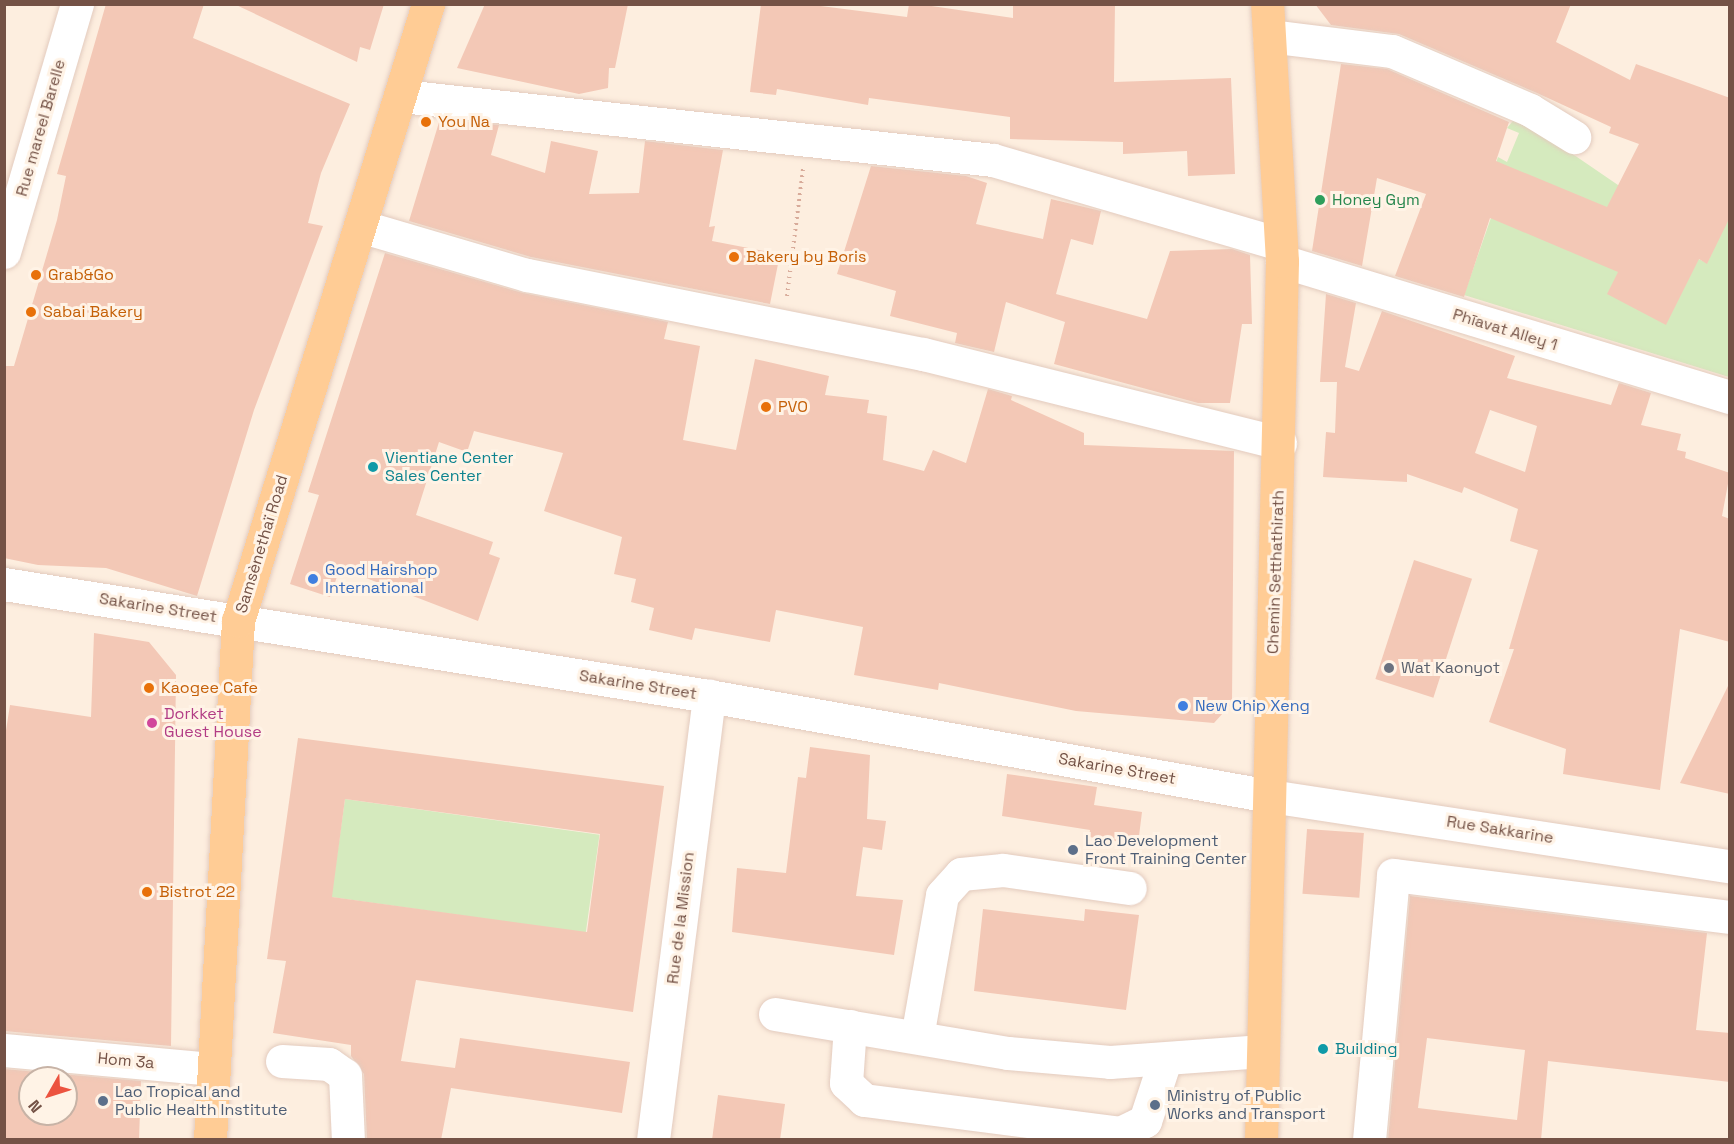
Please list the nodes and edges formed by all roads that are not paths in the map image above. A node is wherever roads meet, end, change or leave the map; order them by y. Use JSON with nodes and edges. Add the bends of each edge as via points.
{"nodes":[{"id":1,"x":77,"y":4,"type":"edge"},
{"id":2,"x":428,"y":4,"type":"edge"},
{"id":3,"x":1268,"y":20,"type":"edge"},
{"id":4,"x":402,"y":96,"type":"junction"},
{"id":5,"x":1574,"y":137,"type":"dead end"},
{"id":6,"x":360,"y":226,"type":"junction"},
{"id":7,"x":4,"y":252,"type":"edge"},
{"id":8,"x":1281,"y":253,"type":"junction"},
{"id":9,"x":1730,"y":397,"type":"edge"},
{"id":10,"x":1280,"y":443,"type":"junction"},
{"id":11,"x":4,"y":584,"type":"edge"},
{"id":12,"x":238,"y":621,"type":"junction"},
{"id":13,"x":709,"y":696,"type":"junction"},
{"id":14,"x":1270,"y":796,"type":"junction"},
{"id":15,"x":1730,"y":866,"type":"edge"},
{"id":16,"x":1130,"y":888,"type":"dead end"},
{"id":17,"x":1730,"y":917,"type":"edge"},
{"id":18,"x":775,"y":1014,"type":"dead end"},
{"id":19,"x":850,"y":1026,"type":"junction"},
{"id":20,"x":917,"y":1036,"type":"junction"},
{"id":21,"x":4,"y":1050,"type":"edge"},
{"id":22,"x":1263,"y":1051,"type":"junction"},
{"id":23,"x":1165,"y":1060,"type":"junction"},
{"id":24,"x":282,"y":1061,"type":"dead end"},
{"id":25,"x":211,"y":1069,"type":"junction"},
{"id":26,"x":210,"y":1140,"type":"edge"},
{"id":27,"x":348,"y":1140,"type":"edge"},
{"id":28,"x":653,"y":1140,"type":"edge"},
{"id":29,"x":1261,"y":1140,"type":"edge"},
{"id":30,"x":1369,"y":1140,"type":"edge"}],
"edges":[{"from":1,"to":7,"type":"street","name":"Rue mareel Barelle"},
{"from":2,"to":4,"type":"main road","name":"Samsènethaï Road"},
{"from":3,"to":5,"type":"street","via":[[1392,51],[1530,110]]},
{"from":3,"to":8,"type":"main road","name":"Chemin Setthathirath"},
{"from":4,"to":6,"type":"main road","name":"Samsènethaï Road"},
{"from":4,"to":8,"type":"street","name":"Phīavat Alley 1","via":[[993,160]]},
{"from":6,"to":10,"type":"street","via":[[527,275],[923,354]]},
{"from":6,"to":12,"type":"main road","name":"Samsènethaï Road"},
{"from":8,"to":9,"type":"street","name":"Phīavat Alley 1"},
{"from":8,"to":10,"type":"main road","name":"Chemin Setthathirath"},
{"from":10,"to":14,"type":"main road","name":"Chemin Setthathirath"},
{"from":11,"to":12,"type":"street","name":"Sakarine Street"},
{"from":12,"to":13,"type":"street","name":"Sakarine Street"},
{"from":12,"to":25,"type":"main road","name":"Samsènethaï Road"},
{"from":13,"to":14,"type":"street","name":"Sakarine Street"},
{"from":13,"to":28,"type":"street","name":"Rue de la Mission"},
{"from":14,"to":15,"type":"street","name":"Rue Sakkarine"},
{"from":14,"to":22,"type":"main road","name":"Chemin Setthathirath"},
{"from":16,"to":20,"type":"street","via":[[1003,870],[961,874],[942,896]]},
{"from":17,"to":30,"type":"street","via":[[1393,875]]},
{"from":18,"to":19,"type":"street"},
{"from":19,"to":20,"type":"street"},
{"from":19,"to":23,"type":"street","via":[[846,1083],[864,1100],[1120,1133],[1145,1121]]},
{"from":20,"to":23,"type":"street","via":[[1008,1053],[1110,1062]]},
{"from":21,"to":25,"type":"street","name":"Hom 3a"},
{"from":22,"to":23,"type":"street"},
{"from":22,"to":29,"type":"main road","name":"Chemin Setthathirath"},
{"from":24,"to":27,"type":"street","via":[[329,1064],[345,1075]]},
{"from":25,"to":26,"type":"main road","name":"Samsènethaï Road"}]}
